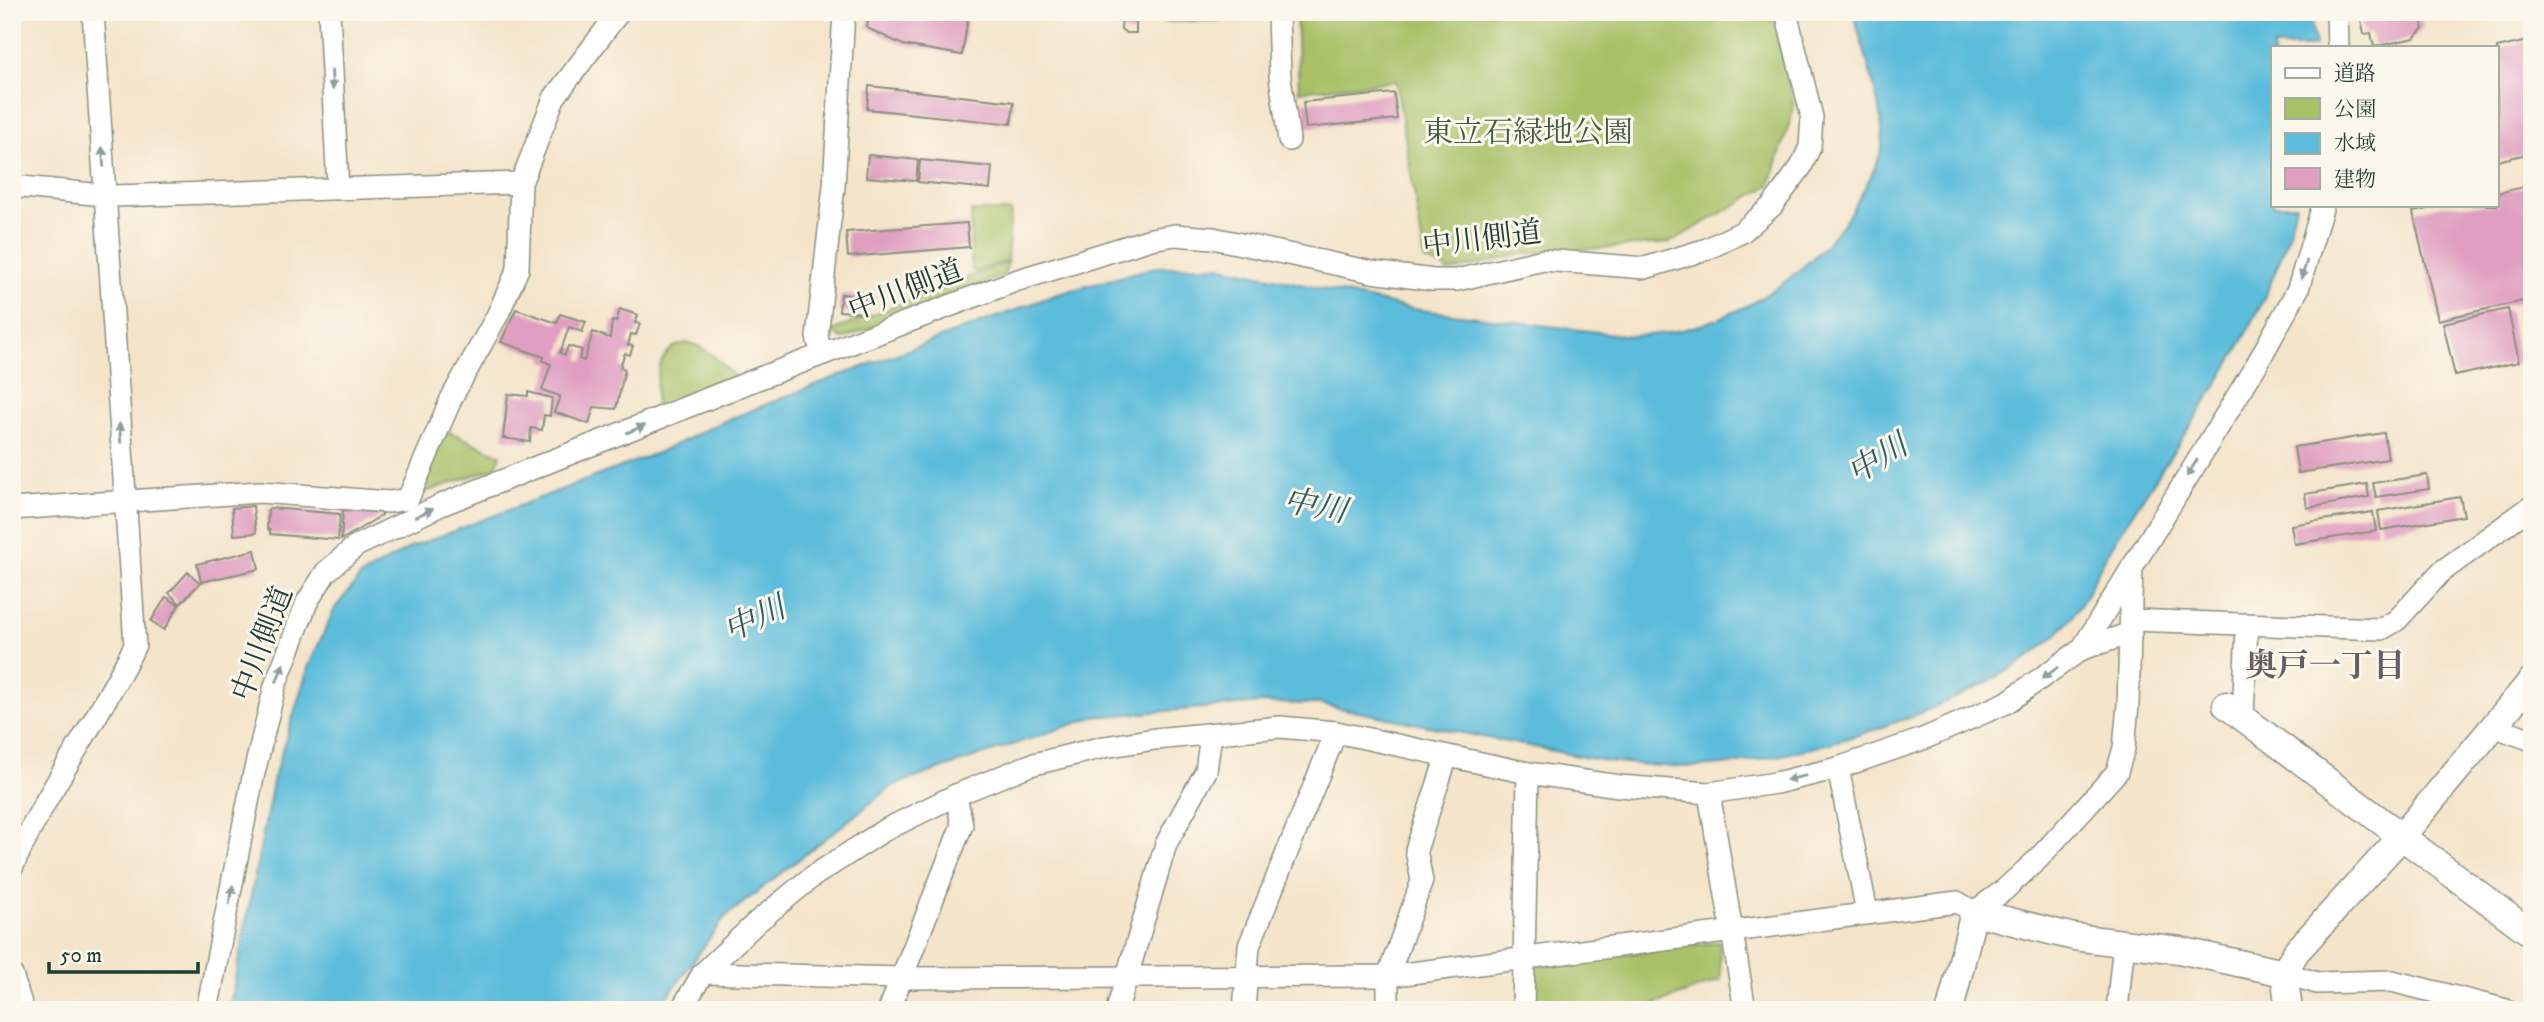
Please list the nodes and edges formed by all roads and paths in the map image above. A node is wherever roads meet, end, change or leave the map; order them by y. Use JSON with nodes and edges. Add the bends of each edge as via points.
{"nodes":[{"id":1,"x":93,"y":12,"type":"edge"},
{"id":2,"x":329,"y":12,"type":"edge"},
{"id":3,"x":619,"y":12,"type":"edge"},
{"id":4,"x":844,"y":12,"type":"edge"},
{"id":5,"x":1278,"y":12,"type":"edge"},
{"id":6,"x":1786,"y":12,"type":"edge"},
{"id":7,"x":2337,"y":12,"type":"edge"},
{"id":8,"x":2338,"y":46,"type":"edge"},
{"id":9,"x":1289,"y":140,"type":"dead end"},
{"id":10,"x":520,"y":183,"type":"junction"},
{"id":11,"x":12,"y":186,"type":"edge"},
{"id":12,"x":338,"y":189,"type":"junction"},
{"id":13,"x":105,"y":195,"type":"junction"},
{"id":14,"x":2323,"y":206,"type":"edge"},
{"id":15,"x":822,"y":354,"type":"junction"},
{"id":16,"x":124,"y":501,"type":"junction"},
{"id":17,"x":2532,"y":506,"type":"edge"},
{"id":18,"x":12,"y":509,"type":"edge"},
{"id":19,"x":2132,"y":565,"type":"junction"},
{"id":20,"x":2247,"y":625,"type":"junction"},
{"id":21,"x":2131,"y":626,"type":"junction"},
{"id":22,"x":2082,"y":649,"type":"junction"},
{"id":23,"x":2532,"y":680,"type":"edge"},
{"id":24,"x":2235,"y":711,"type":"joint"},
{"id":25,"x":2493,"y":726,"type":"junction"},
{"id":26,"x":1336,"y":732,"type":"junction"},
{"id":27,"x":1212,"y":734,"type":"junction"},
{"id":28,"x":2532,"y":740,"type":"edge"},
{"id":29,"x":1447,"y":756,"type":"junction"},
{"id":30,"x":1838,"y":768,"type":"junction"},
{"id":31,"x":1528,"y":773,"type":"junction"},
{"id":32,"x":1709,"y":793,"type":"junction"},
{"id":33,"x":956,"y":795,"type":"junction"},
{"id":34,"x":2403,"y":835,"type":"junction"},
{"id":35,"x":12,"y":868,"type":"edge"},
{"id":36,"x":1867,"y":912,"type":"junction"},
{"id":37,"x":1974,"y":912,"type":"junction"},
{"id":38,"x":1731,"y":932,"type":"junction"},
{"id":39,"x":2532,"y":934,"type":"edge"},
{"id":40,"x":2124,"y":942,"type":"junction"},
{"id":41,"x":1524,"y":960,"type":"junction"},
{"id":42,"x":703,"y":973,"type":"junction"},
{"id":43,"x":2284,"y":973,"type":"junction"},
{"id":44,"x":12,"y":975,"type":"edge"},
{"id":45,"x":1388,"y":976,"type":"junction"},
{"id":46,"x":903,"y":978,"type":"junction"},
{"id":47,"x":1246,"y":978,"type":"junction"},
{"id":48,"x":1126,"y":979,"type":"junction"},
{"id":49,"x":2442,"y":1002,"type":"edge"},
{"id":50,"x":23,"y":1010,"type":"edge"},
{"id":51,"x":208,"y":1010,"type":"edge"},
{"id":52,"x":681,"y":1010,"type":"edge"},
{"id":53,"x":889,"y":1010,"type":"edge"},
{"id":54,"x":1116,"y":1010,"type":"edge"},
{"id":55,"x":1244,"y":1010,"type":"edge"},
{"id":56,"x":1388,"y":1010,"type":"edge"},
{"id":57,"x":1523,"y":1010,"type":"edge"},
{"id":58,"x":1745,"y":1010,"type":"edge"},
{"id":59,"x":1950,"y":1010,"type":"edge"},
{"id":60,"x":2117,"y":1010,"type":"edge"},
{"id":61,"x":2288,"y":1010,"type":"edge"},
{"id":62,"x":2507,"y":1010,"type":"edge"}],
"edges":[{"from":13,"to":1,"type":"street","one_way":true},
{"from":2,"to":12,"type":"street","one_way":true},
{"from":3,"to":10,"type":"street","via":[[554,98]]},
{"from":4,"to":15,"type":"street","via":[[835,186],[817,337]]},
{"from":5,"to":9,"type":"street","via":[[1280,77]]},
{"from":6,"to":15,"type":"street","name":"中川側道","via":[[1812,117],[1810,147],[1772,206],[1742,232],[1707,249],[1653,267],[1543,260],[1433,280],[1372,272],[1213,238],[1175,235],[1062,265]]},
{"from":7,"to":8,"type":"street"},
{"from":10,"to":12,"type":"street"},
{"from":10,"to":16,"type":"street","via":[[518,269],[452,397],[408,499],[389,502],[260,492]]},
{"from":11,"to":13,"type":"street"},
{"from":12,"to":13,"type":"street"},
{"from":16,"to":13,"type":"street","one_way":true},
{"from":14,"to":19,"type":"street","one_way":true,"via":[[2298,289],[2257,364]]},
{"from":51,"to":15,"type":"street","name":"中川側道","one_way":true,"via":[[275,686],[307,602],[326,572],[356,546],[441,505]]},
{"from":16,"to":18,"type":"street"},
{"from":16,"to":35,"type":"street","via":[[135,645],[106,704],[34,819]]},
{"from":17,"to":20,"type":"street","via":[[2441,572],[2398,620],[2382,629]]},
{"from":19,"to":21,"type":"street"},
{"from":19,"to":22,"type":"street"},
{"from":20,"to":21,"type":"street"},
{"from":20,"to":24,"type":"street"},
{"from":21,"to":22,"type":"street"},
{"from":21,"to":37,"type":"street","via":[[2124,748],[2117,772],[2038,859]]},
{"from":22,"to":30,"type":"street","one_way":true,"via":[[2006,703]]},
{"from":23,"to":25,"type":"street"},
{"from":24,"to":34,"type":"street"},
{"from":25,"to":28,"type":"street"},
{"from":25,"to":34,"type":"street"},
{"from":26,"to":27,"type":"street","via":[[1280,727]]},
{"from":26,"to":29,"type":"street"},
{"from":26,"to":47,"type":"street","via":[[1249,946]]},
{"from":27,"to":33,"type":"street","via":[[1155,738],[1067,756],[1030,765]]},
{"from":27,"to":48,"type":"street","via":[[1206,771],[1166,844]]},
{"from":29,"to":31,"type":"street"},
{"from":29,"to":45,"type":"street","via":[[1416,850],[1422,881]]},
{"from":30,"to":32,"type":"street","one_way":true},
{"from":30,"to":36,"type":"street"},
{"from":31,"to":32,"type":"street"},
{"from":31,"to":41,"type":"street"},
{"from":32,"to":38,"type":"street"},
{"from":33,"to":42,"type":"street","via":[[883,831],[812,877]]},
{"from":33,"to":46,"type":"street","via":[[962,825]]},
{"from":34,"to":39,"type":"street"},
{"from":34,"to":43,"type":"street","via":[[2300,948]]},
{"from":36,"to":37,"type":"street","via":[[1957,902]]},
{"from":36,"to":38,"type":"street"},
{"from":37,"to":40,"type":"street","via":[[2074,937]]},
{"from":37,"to":59,"type":"street"},
{"from":38,"to":41,"type":"street"},
{"from":38,"to":58,"type":"street"},
{"from":40,"to":43,"type":"street"},
{"from":40,"to":60,"type":"street"},
{"from":41,"to":45,"type":"street"},
{"from":41,"to":57,"type":"street"},
{"from":42,"to":46,"type":"street"},
{"from":42,"to":52,"type":"street"},
{"from":43,"to":49,"type":"street","via":[[2318,983],[2392,981]]},
{"from":43,"to":61,"type":"street"},
{"from":44,"to":50,"type":"street"},
{"from":45,"to":47,"type":"street"},
{"from":45,"to":56,"type":"street"},
{"from":46,"to":48,"type":"street"},
{"from":46,"to":53,"type":"street"},
{"from":47,"to":48,"type":"street"},
{"from":47,"to":55,"type":"street"},
{"from":48,"to":54,"type":"street"},
{"from":49,"to":62,"type":"street"}]}
